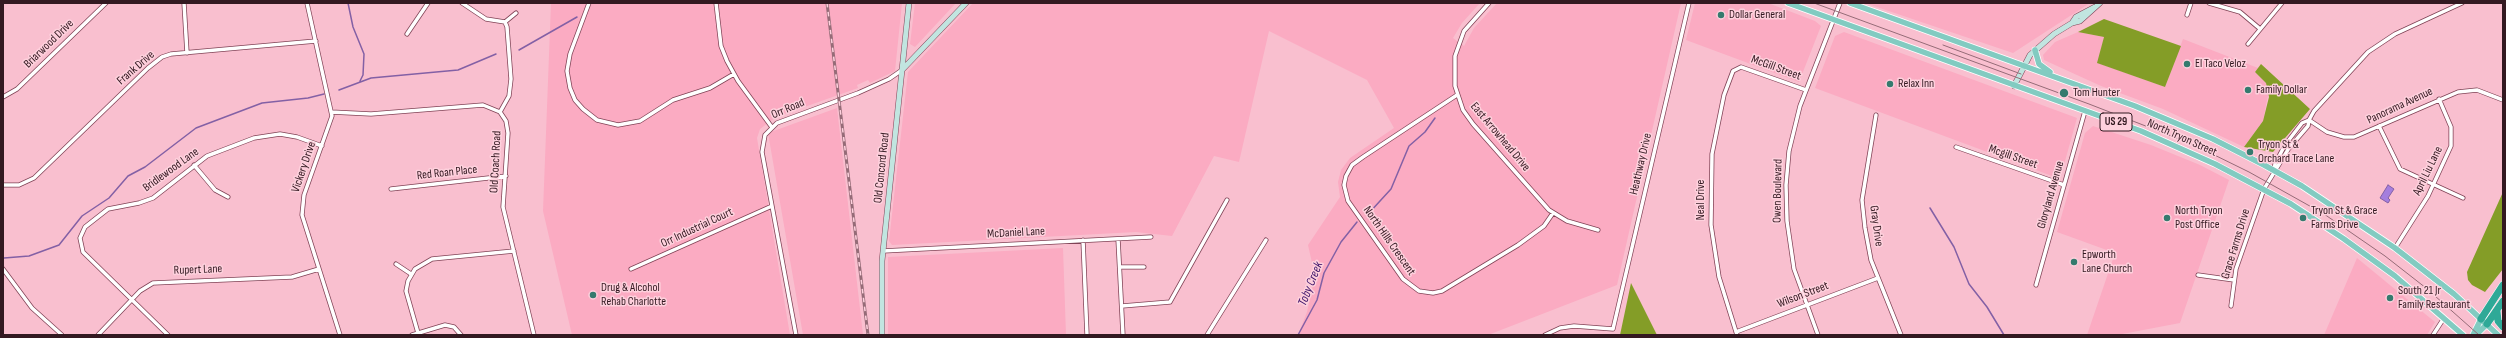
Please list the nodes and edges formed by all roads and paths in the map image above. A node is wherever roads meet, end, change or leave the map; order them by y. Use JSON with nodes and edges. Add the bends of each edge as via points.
{"nodes":[{"id":1,"x":106,"y":3,"type":"edge"},
{"id":2,"x":184,"y":3,"type":"edge"},
{"id":3,"x":307,"y":3,"type":"edge"},
{"id":4,"x":428,"y":3,"type":"edge"},
{"id":5,"x":462,"y":3,"type":"edge"},
{"id":6,"x":589,"y":3,"type":"edge"},
{"id":7,"x":716,"y":3,"type":"edge"},
{"id":8,"x":909,"y":3,"type":"edge"},
{"id":9,"x":966,"y":3,"type":"edge"},
{"id":10,"x":1489,"y":3,"type":"edge"},
{"id":11,"x":1689,"y":3,"type":"edge"},
{"id":12,"x":1788,"y":3,"type":"edge"},
{"id":13,"x":1840,"y":3,"type":"edge"},
{"id":14,"x":1850,"y":3,"type":"edge"},
{"id":15,"x":2100,"y":3,"type":"edge"},
{"id":16,"x":2192,"y":3,"type":"edge"},
{"id":17,"x":2209,"y":3,"type":"edge"},
{"id":18,"x":2282,"y":3,"type":"edge"},
{"id":19,"x":2462,"y":3,"type":"edge"},
{"id":20,"x":516,"y":13,"type":"dead end"},
{"id":21,"x":2187,"y":15,"type":"dead end"},
{"id":22,"x":1832,"y":21,"type":"junction"},
{"id":23,"x":505,"y":22,"type":"junction"},
{"id":24,"x":2259,"y":28,"type":"junction"},
{"id":25,"x":407,"y":34,"type":"dead end"},
{"id":26,"x":316,"y":41,"type":"junction"},
{"id":27,"x":2248,"y":44,"type":"dead end"},
{"id":28,"x":2035,"y":50,"type":"junction"},
{"id":29,"x":187,"y":53,"type":"junction"},
{"id":30,"x":2024,"y":64,"type":"junction"},
{"id":31,"x":1739,"y":67,"type":"joint"},
{"id":32,"x":902,"y":70,"type":"junction"},
{"id":33,"x":734,"y":74,"type":"junction"},
{"id":34,"x":2057,"y":77,"type":"junction"},
{"id":35,"x":2014,"y":86,"type":"junction"},
{"id":36,"x":1806,"y":90,"type":"junction"},
{"id":37,"x":1457,"y":95,"type":"junction"},
{"id":38,"x":3,"y":96,"type":"edge"},
{"id":39,"x":2439,"y":99,"type":"junction"},
{"id":40,"x":2503,"y":100,"type":"edge"},
{"id":41,"x":2085,"y":111,"type":"junction"},
{"id":42,"x":332,"y":112,"type":"junction"},
{"id":43,"x":500,"y":112,"type":"junction"},
{"id":44,"x":1876,"y":115,"type":"dead end"},
{"id":45,"x":2308,"y":120,"type":"junction"},
{"id":46,"x":771,"y":126,"type":"junction"},
{"id":47,"x":2379,"y":126,"type":"junction"},
{"id":48,"x":322,"y":146,"type":"junction"},
{"id":49,"x":1956,"y":147,"type":"dead end"},
{"id":50,"x":194,"y":165,"type":"junction"},
{"id":51,"x":2274,"y":170,"type":"junction"},
{"id":52,"x":506,"y":176,"type":"junction"},
{"id":53,"x":3,"y":185,"type":"edge"},
{"id":54,"x":2064,"y":185,"type":"junction"},
{"id":55,"x":2433,"y":185,"type":"junction"},
{"id":56,"x":391,"y":189,"type":"dead end"},
{"id":57,"x":2264,"y":189,"type":"junction"},
{"id":58,"x":228,"y":197,"type":"dead end"},
{"id":59,"x":2463,"y":198,"type":"dead end"},
{"id":60,"x":1227,"y":200,"type":"dead end"},
{"id":61,"x":772,"y":206,"type":"junction"},
{"id":62,"x":1553,"y":213,"type":"junction"},
{"id":63,"x":1598,"y":230,"type":"dead end"},
{"id":64,"x":1151,"y":237,"type":"dead end"},
{"id":65,"x":1118,"y":239,"type":"junction"},
{"id":66,"x":1082,"y":240,"type":"junction"},
{"id":67,"x":1266,"y":240,"type":"dead end"},
{"id":68,"x":2395,"y":248,"type":"junction"},
{"id":69,"x":514,"y":251,"type":"junction"},
{"id":70,"x":883,"y":251,"type":"junction"},
{"id":71,"x":396,"y":264,"type":"dead end"},
{"id":72,"x":1120,"y":267,"type":"junction"},
{"id":73,"x":1144,"y":267,"type":"dead end"},
{"id":74,"x":3,"y":269,"type":"edge"},
{"id":75,"x":319,"y":269,"type":"junction"},
{"id":76,"x":631,"y":269,"type":"dead end"},
{"id":77,"x":411,"y":274,"type":"junction"},
{"id":78,"x":2198,"y":275,"type":"dead end"},
{"id":79,"x":1878,"y":278,"type":"junction"},
{"id":80,"x":2234,"y":280,"type":"junction"},
{"id":81,"x":2036,"y":285,"type":"dead end"},
{"id":82,"x":2503,"y":285,"type":"edge"},
{"id":83,"x":131,"y":300,"type":"junction"},
{"id":84,"x":2503,"y":301,"type":"edge"},
{"id":85,"x":1807,"y":304,"type":"junction"},
{"id":86,"x":1122,"y":306,"type":"junction"},
{"id":87,"x":2231,"y":306,"type":"dead end"},
{"id":88,"x":2496,"y":311,"type":"junction"},
{"id":89,"x":2444,"y":318,"type":"junction"},
{"id":90,"x":2481,"y":319,"type":"junction"},
{"id":91,"x":2487,"y":324,"type":"junction"},
{"id":92,"x":2503,"y":327,"type":"edge"},
{"id":93,"x":418,"y":333,"type":"junction"},
{"id":94,"x":1736,"y":334,"type":"edge"},
{"id":95,"x":62,"y":335,"type":"edge"},
{"id":96,"x":98,"y":335,"type":"edge"},
{"id":97,"x":168,"y":335,"type":"edge"},
{"id":98,"x":340,"y":335,"type":"edge"},
{"id":99,"x":412,"y":335,"type":"edge"},
{"id":100,"x":461,"y":335,"type":"edge"},
{"id":101,"x":534,"y":335,"type":"edge"},
{"id":102,"x":796,"y":335,"type":"edge"},
{"id":103,"x":882,"y":335,"type":"edge"},
{"id":104,"x":1087,"y":335,"type":"edge"},
{"id":105,"x":1123,"y":335,"type":"edge"},
{"id":106,"x":1207,"y":335,"type":"edge"},
{"id":107,"x":1545,"y":335,"type":"edge"},
{"id":108,"x":1818,"y":335,"type":"edge"},
{"id":109,"x":1902,"y":335,"type":"edge"},
{"id":110,"x":2433,"y":335,"type":"edge"},
{"id":111,"x":2463,"y":335,"type":"edge"},
{"id":112,"x":2473,"y":335,"type":"edge"},
{"id":113,"x":2476,"y":335,"type":"edge"},
{"id":114,"x":2498,"y":335,"type":"edge"}],
"edges":[{"from":1,"to":38,"type":"street","name":"Briarwood Drive","via":[[16,90]]},
{"from":2,"to":29,"type":"street"},
{"from":3,"to":26,"type":"street","name":"Vickery Drive"},
{"from":4,"to":25,"type":"street"},
{"from":5,"to":23,"type":"street","via":[[486,19]]},
{"from":6,"to":33,"type":"street","via":[[569,58],[567,76],[575,100],[597,120],[618,125],[640,121],[673,100],[710,88]]},
{"from":7,"to":33,"type":"street","via":[[722,46]]},
{"from":8,"to":32,"type":"street","name":"Old Concord Road"},
{"from":9,"to":32,"type":"street","name":"Orr Road"},
{"from":10,"to":37,"type":"street","name":"East Arrowhead Drive","via":[[1460,39],[1454,61]]},
{"from":11,"to":107,"type":"street","name":"Heathway Drive","via":[[1613,329],[1574,326],[1560,328]]},
{"from":12,"to":22,"type":"main road","name":"North Tryon Street","number":"US 29"},
{"from":13,"to":22,"type":"street","name":"Owen Boulevard"},
{"from":14,"to":30,"type":"main road","name":"North Tryon Street","number":"US 29"},
{"from":15,"to":28,"type":"street","via":[[2076,17],[2072,23]]},
{"from":16,"to":21,"type":"street"},
{"from":17,"to":24,"type":"street","via":[[2240,12]]},
{"from":18,"to":24,"type":"street"},
{"from":19,"to":45,"type":"street","via":[[2395,34],[2367,52],[2338,82]]},
{"from":20,"to":23,"type":"street"},
{"from":22,"to":35,"type":"main road","name":"North Tryon Street","number":"US 29"},
{"from":22,"to":36,"type":"street","name":"Owen Boulevard"},
{"from":23,"to":43,"type":"street","via":[[511,79],[509,96]]},
{"from":24,"to":27,"type":"street"},
{"from":26,"to":29,"type":"street","name":"Frank Drive"},
{"from":26,"to":42,"type":"street","name":"Vickery Drive"},
{"from":28,"to":30,"type":"street"},
{"from":28,"to":34,"type":"main road","via":[[2039,64]]},
{"from":29,"to":53,"type":"street","name":"Frank Drive","via":[[171,54],[159,60],[34,178],[19,185]]},
{"from":30,"to":34,"type":"main road","name":"North Tryon Street","number":"US 29"},
{"from":30,"to":35,"type":"street"},
{"from":31,"to":36,"type":"street","name":"McGill Street"},
{"from":31,"to":94,"type":"street","name":"Neal Drive","via":[[1729,78],[1722,102],[1712,154],[1710,187],[1715,260]]},
{"from":32,"to":46,"type":"street","name":"Orr Road","via":[[858,93]]},
{"from":32,"to":70,"type":"street","name":"Old Concord Road"},
{"from":33,"to":46,"type":"street"},
{"from":34,"to":51,"type":"main road","name":"North Tryon Street","number":"US 29","via":[[2162,117]]},
{"from":35,"to":41,"type":"main road","name":"North Tryon Street","number":"US 29"},
{"from":36,"to":85,"type":"street","name":"Owen Boulevard","via":[[1793,134],[1786,185],[1794,269]]},
{"from":37,"to":62,"type":"street","name":"East Arrowhead Drive","via":[[1473,124]]},
{"from":37,"to":62,"type":"street","name":"North Hills Crescent","via":[[1352,165],[1346,176],[1345,192],[1348,201],[1405,282],[1426,293],[1442,291],[1518,245],[1544,226]]},
{"from":39,"to":40,"type":"street","name":"Panorama Avenue","via":[[2458,92],[2477,90]]},
{"from":39,"to":47,"type":"street","name":"Panorama Avenue"},
{"from":39,"to":55,"type":"street","name":"April Liu Lane","via":[[2452,127],[2453,140]]},
{"from":41,"to":54,"type":"street","name":"Gloryland Avenue"},
{"from":41,"to":57,"type":"main road","name":"North Tryon Street","number":"US 29","via":[[2171,144]]},
{"from":42,"to":43,"type":"street","via":[[357,115],[483,105]]},
{"from":42,"to":48,"type":"street","name":"Vickery Drive"},
{"from":43,"to":52,"type":"street","name":"Old Coach Road","via":[[508,127]]},
{"from":44,"to":79,"type":"street","name":"Gray Drive","via":[[1862,200],[1868,246]]},
{"from":45,"to":47,"type":"street","name":"Panorama Avenue","via":[[2327,132],[2344,137],[2363,134]]},
{"from":45,"to":51,"type":"street","via":[[2308,126]]},
{"from":45,"to":51,"type":"street","via":[[2302,123],[2285,145]]},
{"from":46,"to":61,"type":"street","name":"Orr Road","via":[[765,135],[762,149]]},
{"from":47,"to":55,"type":"street","via":[[2400,169]]},
{"from":48,"to":50,"type":"street","name":"Bridlewood Lane","via":[[292,136],[268,134],[212,154]]},
{"from":48,"to":75,"type":"street","name":"Vickery Drive","via":[[304,196],[302,210]]},
{"from":49,"to":54,"type":"street","name":"Mcgill Street"},
{"from":50,"to":58,"type":"street","via":[[215,190]]},
{"from":50,"to":83,"type":"street","name":"Bridlewood Lane","via":[[153,198],[108,209],[83,230],[80,244],[83,252]]},
{"from":51,"to":57,"type":"street","name":"Grace Farms Drive"},
{"from":51,"to":68,"type":"main road","name":"North Tryon Street","number":"US 29"},
{"from":52,"to":56,"type":"street","name":"Red Roan Place"},
{"from":52,"to":69,"type":"street","name":"Old Coach Road","via":[[504,207]]},
{"from":54,"to":81,"type":"street","name":"Gloryland Avenue"},
{"from":55,"to":59,"type":"street"},
{"from":55,"to":68,"type":"street","name":"April Liu Lane"},
{"from":57,"to":80,"type":"street","name":"Grace Farms Drive"},
{"from":57,"to":89,"type":"main road","name":"North Tryon Street","number":"US 29","via":[[2329,228],[2373,259]]},
{"from":60,"to":86,"type":"street","via":[[1170,302]]},
{"from":61,"to":76,"type":"street","name":"Orr Industrial Court"},
{"from":61,"to":102,"type":"street","name":"Orr Road"},
{"from":62,"to":63,"type":"street","name":"East Arrowhead Drive","via":[[1567,221]]},
{"from":64,"to":65,"type":"street","name":"McDaniel Lane"},
{"from":65,"to":66,"type":"street","name":"McDaniel Lane"},
{"from":65,"to":72,"type":"street"},
{"from":66,"to":70,"type":"street","name":"McDaniel Lane"},
{"from":66,"to":104,"type":"street"},
{"from":67,"to":106,"type":"street"},
{"from":68,"to":90,"type":"main road","name":"North Tryon Street","number":"US 29"},
{"from":69,"to":77,"type":"street","via":[[429,260],[420,264]]},
{"from":69,"to":101,"type":"street","name":"Old Coach Road"},
{"from":70,"to":103,"type":"street","name":"Old Concord Road","via":[[880,289]]},
{"from":71,"to":77,"type":"street"},
{"from":72,"to":73,"type":"street"},
{"from":72,"to":86,"type":"street"},
{"from":74,"to":95,"type":"street","via":[[32,308]]},
{"from":75,"to":83,"type":"street","name":"Rupert Lane","via":[[292,277],[158,282],[144,288]]},
{"from":75,"to":98,"type":"street","name":"Vickery Drive"},
{"from":77,"to":93,"type":"street","via":[[406,287],[407,297]]},
{"from":78,"to":80,"type":"street"},
{"from":79,"to":85,"type":"street","name":"Wilson Street"},
{"from":79,"to":109,"type":"street","name":"Gray Drive"},
{"from":80,"to":87,"type":"street","name":"Grace Farms Drive"},
{"from":82,"to":90,"type":"highway"},
{"from":83,"to":96,"type":"street","name":"Rupert Lane"},
{"from":83,"to":97,"type":"street","name":"Bridlewood Lane"},
{"from":84,"to":88,"type":"highway"},
{"from":85,"to":94,"type":"street","name":"Wilson Street"},
{"from":85,"to":108,"type":"street","name":"Owen Boulevard"},
{"from":86,"to":105,"type":"street"},
{"from":88,"to":91,"type":"highway"},
{"from":88,"to":92,"type":"highway","via":[[2498,321]]},
{"from":89,"to":110,"type":"street"},
{"from":89,"to":111,"type":"main road","name":"North Tryon Street","number":"US 29"},
{"from":90,"to":91,"type":"main road","name":"North Tryon Street","number":"US 29"},
{"from":90,"to":112,"type":"main road"},
{"from":91,"to":113,"type":"main road"},
{"from":91,"to":114,"type":"main road","name":"North Tryon Street","number":"US 29"},
{"from":93,"to":99,"type":"street"},
{"from":93,"to":100,"type":"street","via":[[445,325],[454,327]]}]}
